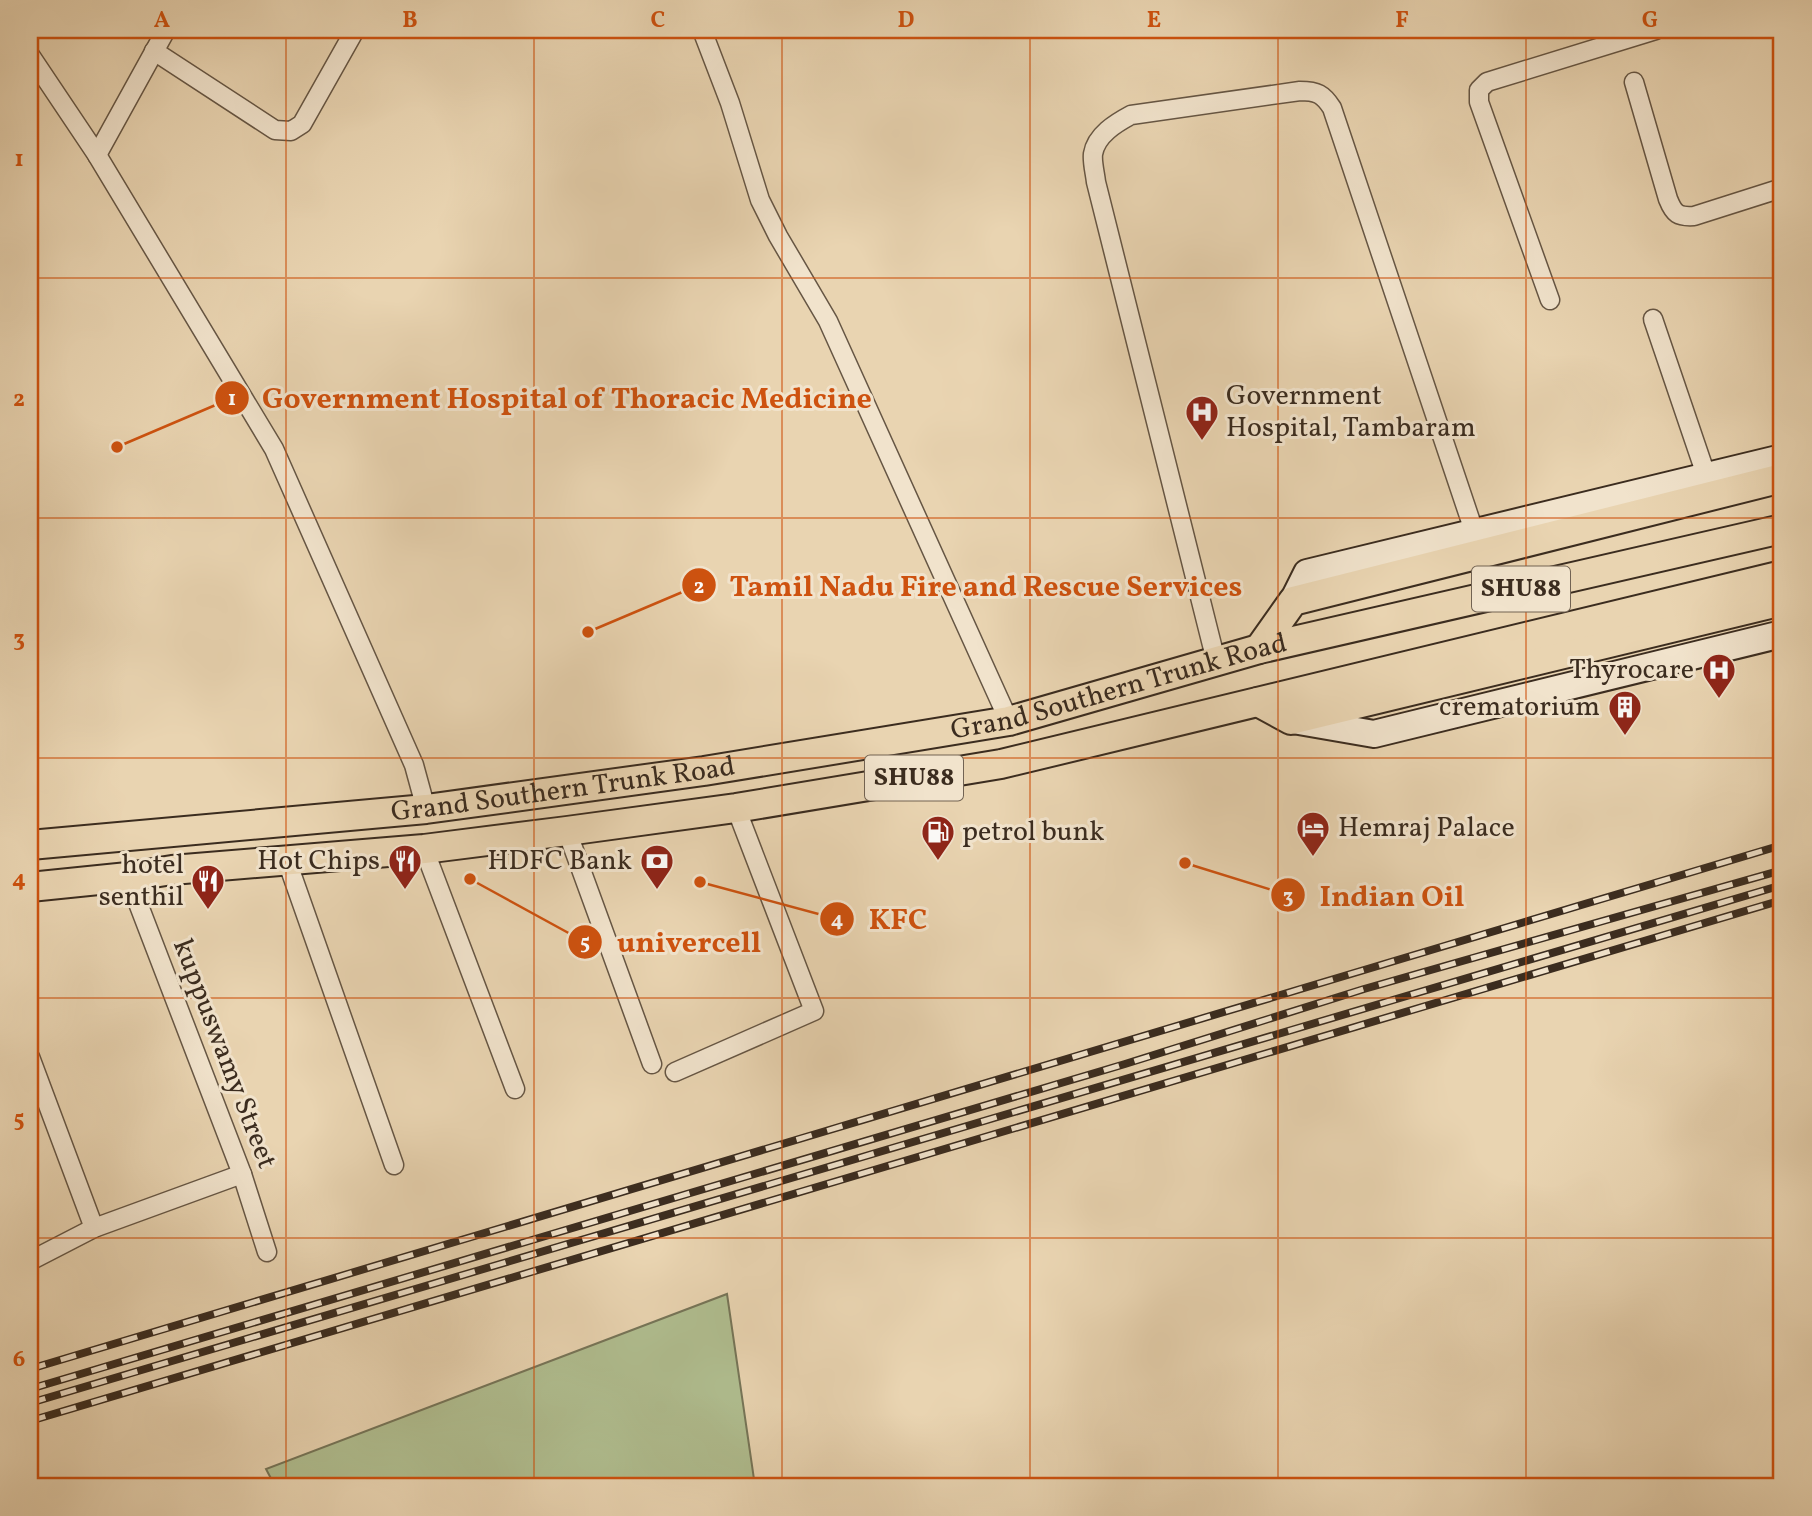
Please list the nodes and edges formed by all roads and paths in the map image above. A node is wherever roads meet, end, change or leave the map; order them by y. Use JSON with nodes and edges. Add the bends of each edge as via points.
{"nodes":[{"id":1,"x":166,"y":30,"type":"edge"},
{"id":2,"x":355,"y":30,"type":"edge"},
{"id":3,"x":702,"y":30,"type":"edge"},
{"id":4,"x":1656,"y":30,"type":"edge"},
{"id":5,"x":154,"y":51,"type":"junction"},
{"id":6,"x":30,"y":55,"type":"edge"},
{"id":7,"x":1634,"y":82,"type":"dead end"},
{"id":8,"x":97,"y":155,"type":"junction"},
{"id":9,"x":1782,"y":188,"type":"edge"},
{"id":10,"x":1550,"y":300,"type":"dead end"},
{"id":11,"x":1653,"y":319,"type":"dead end"},
{"id":12,"x":1782,"y":457,"type":"edge"},
{"id":13,"x":1706,"y":475,"type":"junction"},
{"id":14,"x":1782,"y":478,"type":"edge"},
{"id":15,"x":1782,"y":529,"type":"edge"},
{"id":16,"x":1474,"y":531,"type":"junction"},
{"id":17,"x":1782,"y":575,"type":"edge"},
{"id":18,"x":1306,"y":597,"type":"junction"},
{"id":19,"x":1782,"y":601,"type":"edge"},
{"id":20,"x":1782,"y":634,"type":"edge"},
{"id":21,"x":1259,"y":649,"type":"junction"},
{"id":22,"x":1216,"y":661,"type":"junction"},
{"id":23,"x":1258,"y":702,"type":"junction"},
{"id":24,"x":1291,"y":720,"type":"junction"},
{"id":25,"x":1009,"y":721,"type":"junction"},
{"id":26,"x":736,"y":808,"type":"junction"},
{"id":27,"x":426,"y":809,"type":"junction"},
{"id":28,"x":567,"y":831,"type":"junction"},
{"id":29,"x":30,"y":845,"type":"edge"},
{"id":30,"x":424,"y":849,"type":"junction"},
{"id":31,"x":287,"y":861,"type":"junction"},
{"id":32,"x":128,"y":877,"type":"junction"},
{"id":33,"x":30,"y":887,"type":"edge"},
{"id":34,"x":30,"y":1057,"type":"edge"},
{"id":35,"x":652,"y":1064,"type":"dead end"},
{"id":36,"x":676,"y":1072,"type":"dead end"},
{"id":37,"x":515,"y":1089,"type":"dead end"},
{"id":38,"x":394,"y":1165,"type":"dead end"},
{"id":39,"x":242,"y":1174,"type":"junction"},
{"id":40,"x":94,"y":1228,"type":"junction"},
{"id":41,"x":267,"y":1252,"type":"dead end"},
{"id":42,"x":30,"y":1261,"type":"edge"}],
"edges":[{"from":1,"to":5,"type":"street"},
{"from":2,"to":5,"type":"street","via":[[302,124],[291,131],[275,130]]},
{"from":3,"to":25,"type":"street","via":[[760,200],[828,321]]},
{"from":4,"to":10,"type":"street","via":[[1487,82],[1479,90],[1479,102]]},
{"from":5,"to":8,"type":"street"},
{"from":6,"to":8,"type":"street"},
{"from":7,"to":9,"type":"street","via":[[1673,212],[1680,217],[1694,216]]},
{"from":8,"to":27,"type":"street","via":[[274,449],[414,765]]},
{"from":11,"to":13,"type":"street"},
{"from":12,"to":13,"type":"street"},
{"from":13,"to":16,"type":"street"},
{"from":14,"to":18,"type":"main road"},
{"from":15,"to":21,"type":"main road","name":"Grand Southern Trunk Road","number":"SHU88"},
{"from":16,"to":18,"type":"street","via":[[1307,573]]},
{"from":16,"to":22,"type":"street","via":[[1332,108],[1324,97],[1315,91],[1300,91],[1131,115],[1115,124],[1093,153],[1096,182]]},
{"from":17,"to":23,"type":"main road","name":"Grand Southern Trunk Road","number":"SHU88"},
{"from":18,"to":21,"type":"main road"},
{"from":19,"to":24,"type":"main road"},
{"from":20,"to":24,"type":"street","via":[[1374,734]]},
{"from":21,"to":22,"type":"main road","name":"Grand Southern Trunk Road","number":"SHU88"},
{"from":22,"to":25,"type":"main road","name":"Grand Southern Trunk Road","number":"SHU88"},
{"from":23,"to":24,"type":"main road"},
{"from":23,"to":26,"type":"main road","name":"Grand Southern Trunk Road","number":"SHU88","via":[[1001,764]]},
{"from":25,"to":27,"type":"main road","name":"Grand Southern Trunk Road","number":"SHU88","via":[[704,771]]},
{"from":26,"to":28,"type":"main road","name":"Grand Southern Trunk Road","number":"SHU88"},
{"from":26,"to":36,"type":"street","via":[[814,1011]]},
{"from":27,"to":29,"type":"main road","name":"Grand Southern Trunk Road","number":"SHU88"},
{"from":28,"to":30,"type":"main road","name":"Grand Southern Trunk Road","number":"SHU88"},
{"from":28,"to":35,"type":"street"},
{"from":30,"to":31,"type":"main road","name":"Grand Southern Trunk Road","number":"SHU88"},
{"from":30,"to":37,"type":"street"},
{"from":31,"to":32,"type":"main road","name":"Grand Southern Trunk Road","number":"SHU88"},
{"from":31,"to":38,"type":"street"},
{"from":32,"to":33,"type":"main road","name":"Grand Southern Trunk Road","number":"SHU88"},
{"from":32,"to":39,"type":"street","name":"kuppuswamy Street"},
{"from":34,"to":40,"type":"street"},
{"from":39,"to":40,"type":"street"},
{"from":39,"to":41,"type":"street","name":"kuppuswamy Street"},
{"from":40,"to":42,"type":"street"}]}
